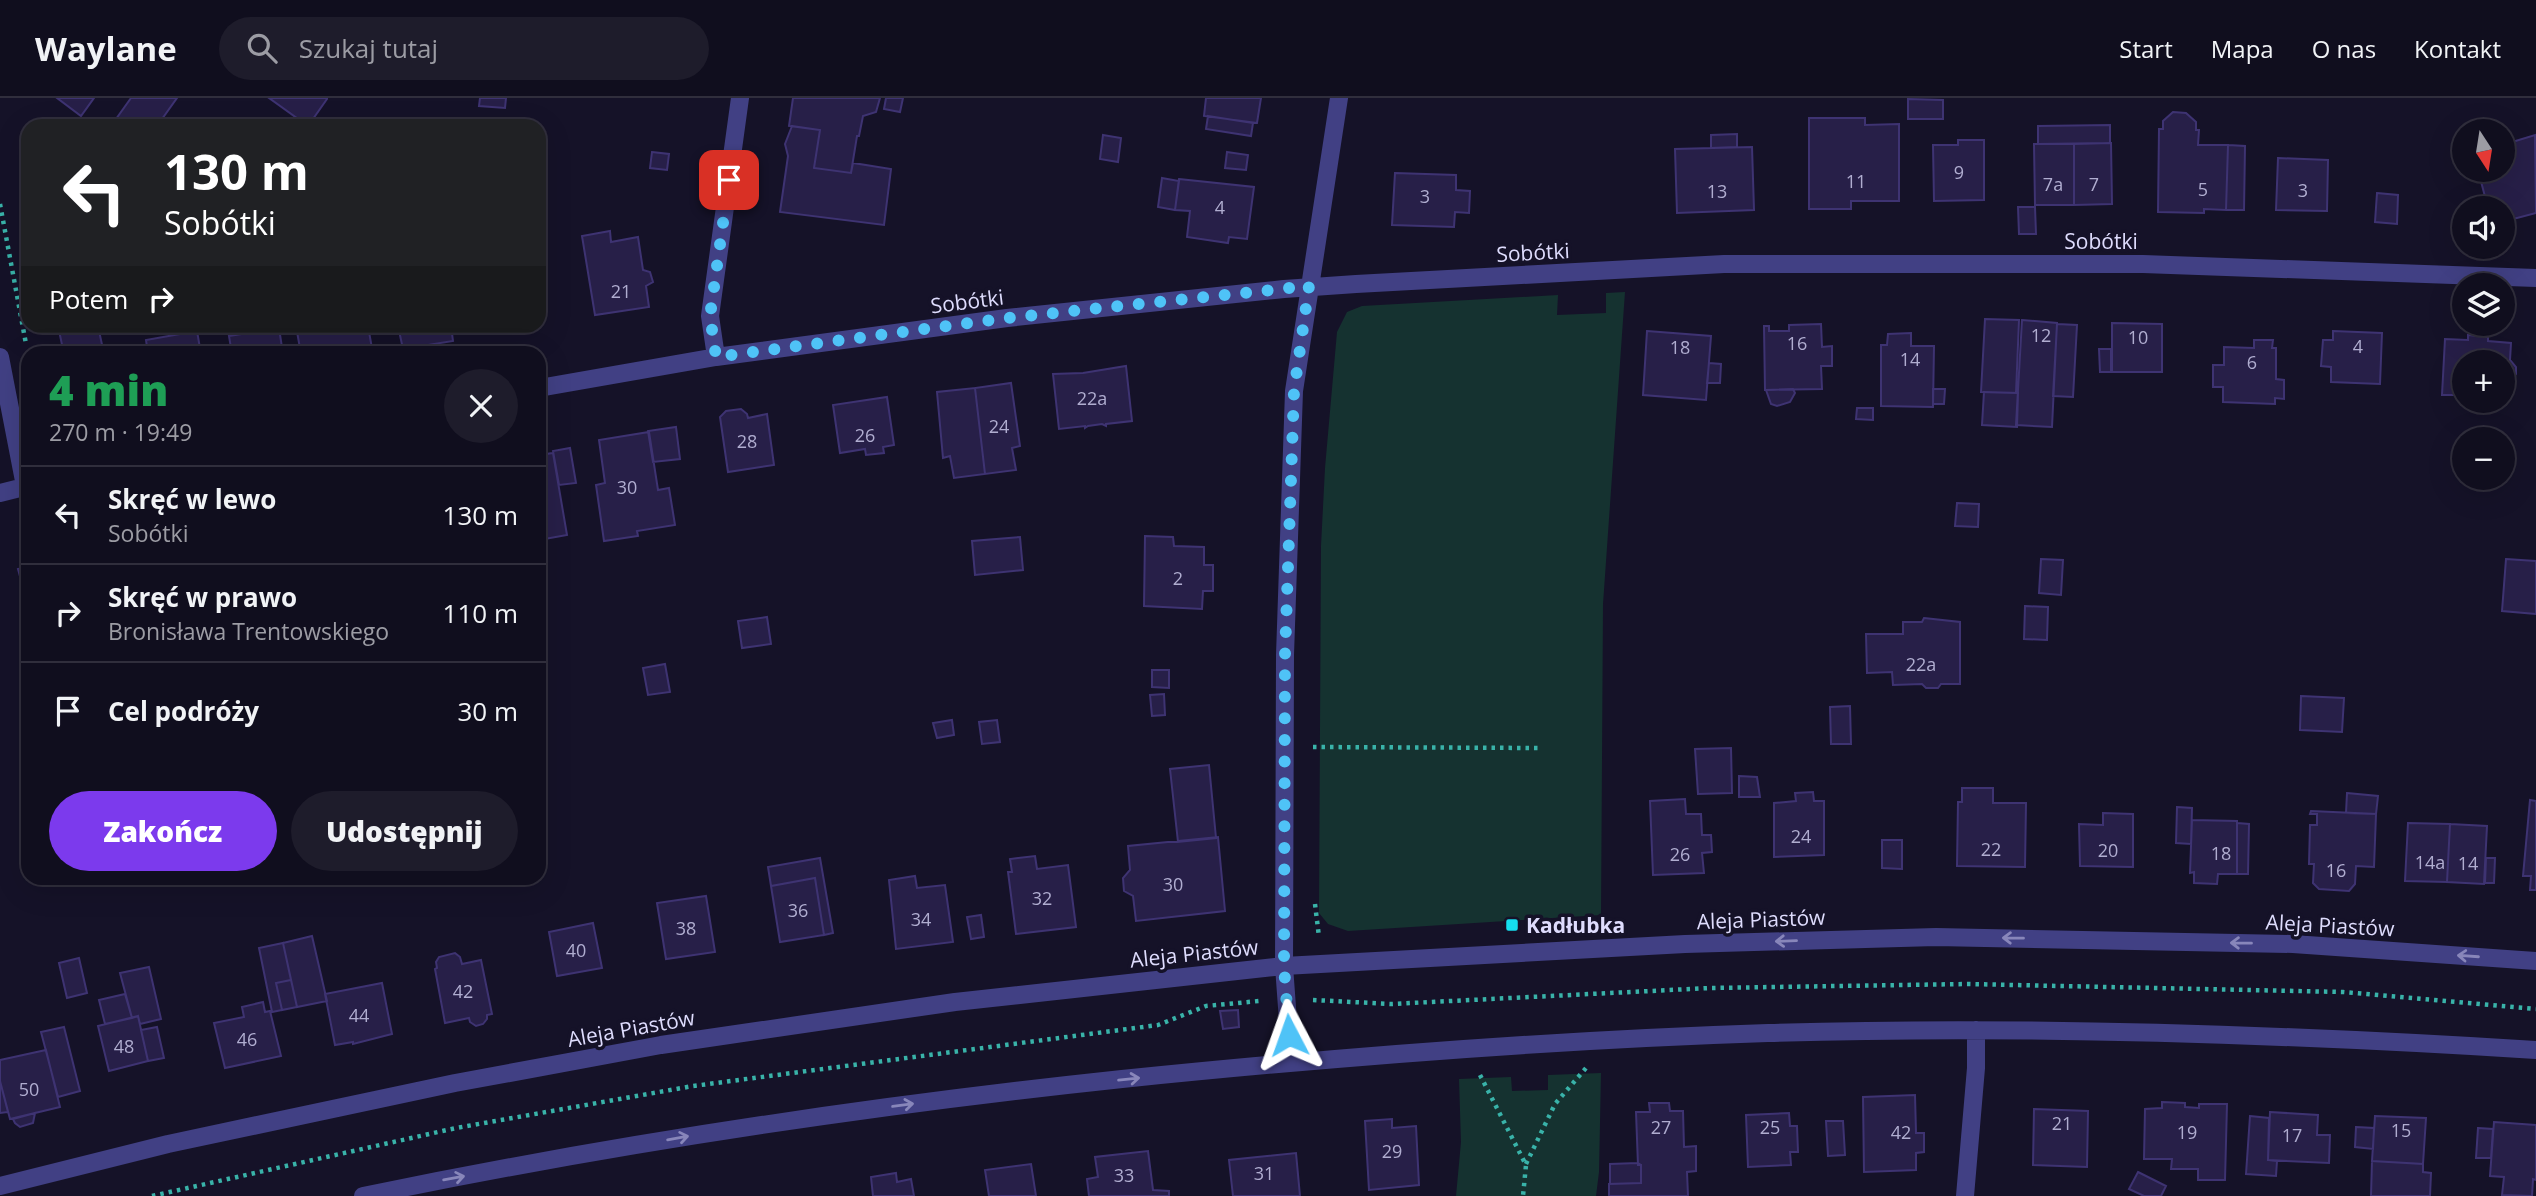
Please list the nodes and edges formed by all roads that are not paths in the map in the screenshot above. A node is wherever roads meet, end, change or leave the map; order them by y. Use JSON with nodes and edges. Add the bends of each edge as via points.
{"nodes":[{"id":1,"x":740,"y":98,"type":"edge"},
{"id":2,"x":1339,"y":98,"type":"edge"},
{"id":3,"x":2536,"y":278,"type":"edge"},
{"id":4,"x":1309,"y":286,"type":"junction"},
{"id":5,"x":0,"y":357,"type":"edge"},
{"id":6,"x":716,"y":357,"type":"junction"},
{"id":7,"x":546,"y":387,"type":"edge"},
{"id":8,"x":21,"y":457,"type":"edge"},
{"id":9,"x":21,"y":488,"type":"edge"},
{"id":10,"x":0,"y":493,"type":"edge"},
{"id":11,"x":2536,"y":961,"type":"edge"},
{"id":12,"x":1284,"y":966,"type":"junction"},
{"id":13,"x":1976,"y":1030,"type":"junction"},
{"id":14,"x":2536,"y":1050,"type":"edge"},
{"id":15,"x":1291,"y":1062,"type":"junction"},
{"id":16,"x":0,"y":1185,"type":"edge"},
{"id":17,"x":363,"y":1196,"type":"edge"},
{"id":18,"x":1965,"y":1196,"type":"edge"}],
"edges":[{"from":1,"to":6,"type":"street","via":[[710,316]]},
{"from":2,"to":4,"type":"street"},
{"from":3,"to":4,"type":"street","name":"Sobótki","via":[[2143,264],[1724,264]]},
{"from":4,"to":6,"type":"street","name":"Sobótki","via":[[1007,318]]},
{"from":4,"to":12,"type":"street","via":[[1294,391],[1285,655]]},
{"from":5,"to":8,"type":"street"},
{"from":6,"to":7,"type":"street","name":"Sobótki"},
{"from":9,"to":10,"type":"street"},
{"from":11,"to":12,"type":"street","name":"Aleja Piastów","one_way":true,"via":[[2293,944],[1936,937],[1692,944]]},
{"from":12,"to":15,"type":"street"},
{"from":12,"to":16,"type":"street","name":"Aleja Piastów","via":[[955,1002],[662,1045],[464,1081]]},
{"from":13,"to":14,"type":"street","via":[[2335,1037]]},
{"from":13,"to":15,"type":"street","via":[[1759,1033]]},
{"from":13,"to":18,"type":"street"},
{"from":17,"to":15,"type":"street","one_way":true,"via":[[711,1132],[908,1104]]}]}
